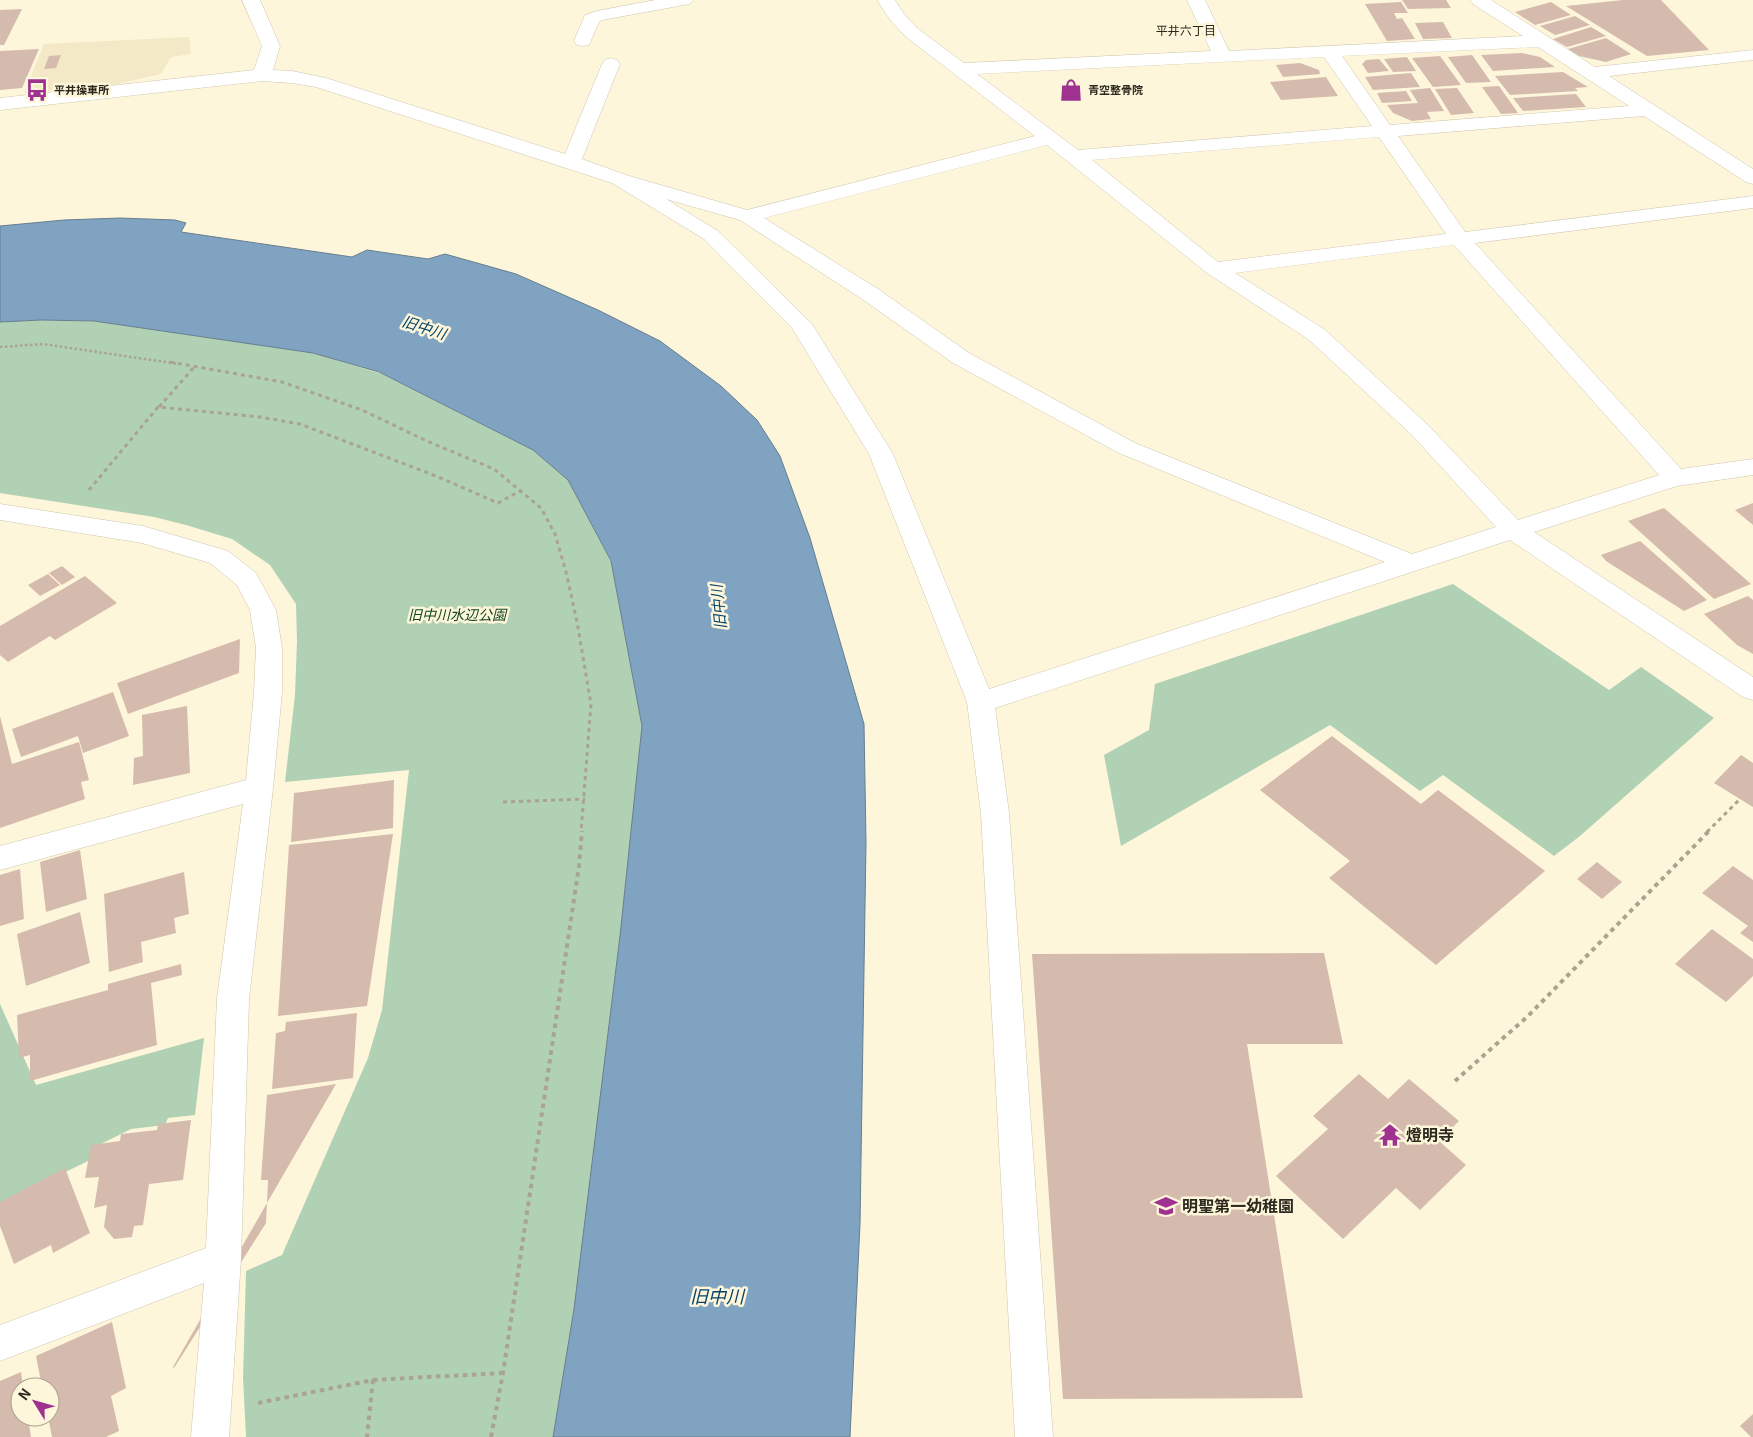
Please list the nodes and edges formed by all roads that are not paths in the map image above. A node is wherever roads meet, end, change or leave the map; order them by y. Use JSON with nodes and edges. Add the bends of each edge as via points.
{"nodes":[{"id":1,"x":251,"y":0,"type":"edge"},
{"id":2,"x":684,"y":0,"type":"edge"},
{"id":3,"x":886,"y":0,"type":"edge"},
{"id":4,"x":1196,"y":0,"type":"edge"},
{"id":5,"x":1479,"y":0,"type":"edge"},
{"id":6,"x":583,"y":41,"type":"dead end"},
{"id":7,"x":1540,"y":41,"type":"junction"},
{"id":8,"x":1329,"y":51,"type":"junction"},
{"id":9,"x":1753,"y":55,"type":"edge"},
{"id":10,"x":1222,"y":56,"type":"junction"},
{"id":11,"x":611,"y":64,"type":"dead end"},
{"id":12,"x":958,"y":69,"type":"junction"},
{"id":13,"x":1590,"y":73,"type":"junction"},
{"id":14,"x":262,"y":75,"type":"junction"},
{"id":15,"x":0,"y":104,"type":"edge"},
{"id":16,"x":1647,"y":110,"type":"junction"},
{"id":17,"x":1385,"y":132,"type":"junction"},
{"id":18,"x":1050,"y":138,"type":"junction"},
{"id":19,"x":1074,"y":156,"type":"junction"},
{"id":20,"x":571,"y":162,"type":"junction"},
{"id":21,"x":1753,"y":178,"type":"edge"},
{"id":22,"x":619,"y":179,"type":"junction"},
{"id":23,"x":1753,"y":202,"type":"edge"},
{"id":24,"x":747,"y":216,"type":"junction"},
{"id":25,"x":1459,"y":238,"type":"junction"},
{"id":26,"x":1214,"y":269,"type":"junction"},
{"id":27,"x":1753,"y":468,"type":"edge"},
{"id":28,"x":1675,"y":478,"type":"junction"},
{"id":29,"x":0,"y":512,"type":"edge"},
{"id":30,"x":1513,"y":530,"type":"junction"},
{"id":31,"x":1411,"y":562,"type":"junction"},
{"id":32,"x":1753,"y":690,"type":"edge"},
{"id":33,"x":982,"y":702,"type":"junction"},
{"id":34,"x":259,"y":788,"type":"junction"},
{"id":35,"x":0,"y":858,"type":"edge"},
{"id":36,"x":223,"y":1259,"type":"junction"},
{"id":37,"x":0,"y":1342,"type":"edge"},
{"id":38,"x":211,"y":1425,"type":"edge"},
{"id":39,"x":1034,"y":1437,"type":"edge"}],
"edges":[{"from":1,"to":14,"type":"street","via":[[271,46]]},
{"from":2,"to":6,"type":"street","via":[[597,16],[591,19]]},
{"from":3,"to":12,"type":"street","via":[[911,32]]},
{"from":4,"to":10,"type":"street"},
{"from":5,"to":7,"type":"street"},
{"from":7,"to":8,"type":"street"},
{"from":7,"to":13,"type":"street"},
{"from":8,"to":10,"type":"street"},
{"from":8,"to":17,"type":"street"},
{"from":9,"to":13,"type":"street"},
{"from":10,"to":12,"type":"street"},
{"from":11,"to":20,"type":"street"},
{"from":12,"to":18,"type":"street"},
{"from":13,"to":16,"type":"street"},
{"from":14,"to":15,"type":"street"},
{"from":14,"to":20,"type":"street","via":[[319,82]]},
{"from":16,"to":17,"type":"street"},
{"from":16,"to":21,"type":"street"},
{"from":17,"to":19,"type":"street"},
{"from":17,"to":25,"type":"street"},
{"from":18,"to":19,"type":"street"},
{"from":18,"to":24,"type":"street"},
{"from":19,"to":26,"type":"street"},
{"from":20,"to":22,"type":"street"},
{"from":22,"to":24,"type":"street"},
{"from":22,"to":33,"type":"street","via":[[711,235],[801,324],[881,454]]},
{"from":23,"to":25,"type":"street"},
{"from":24,"to":31,"type":"street","via":[[870,294],[961,358],[1127,448]]},
{"from":25,"to":26,"type":"street"},
{"from":25,"to":28,"type":"street"},
{"from":26,"to":30,"type":"street","via":[[1316,334],[1420,430]]},
{"from":27,"to":28,"type":"street"},
{"from":28,"to":30,"type":"street"},
{"from":29,"to":34,"type":"street","via":[[143,535],[182,545],[219,558],[247,579],[263,610],[269,648]]},
{"from":30,"to":31,"type":"street"},
{"from":30,"to":32,"type":"street"},
{"from":31,"to":33,"type":"street"},
{"from":33,"to":39,"type":"street","via":[[995,813]]},
{"from":34,"to":35,"type":"street"},
{"from":34,"to":36,"type":"street","via":[[233,999]]},
{"from":36,"to":37,"type":"street"},
{"from":36,"to":38,"type":"street"}]}
